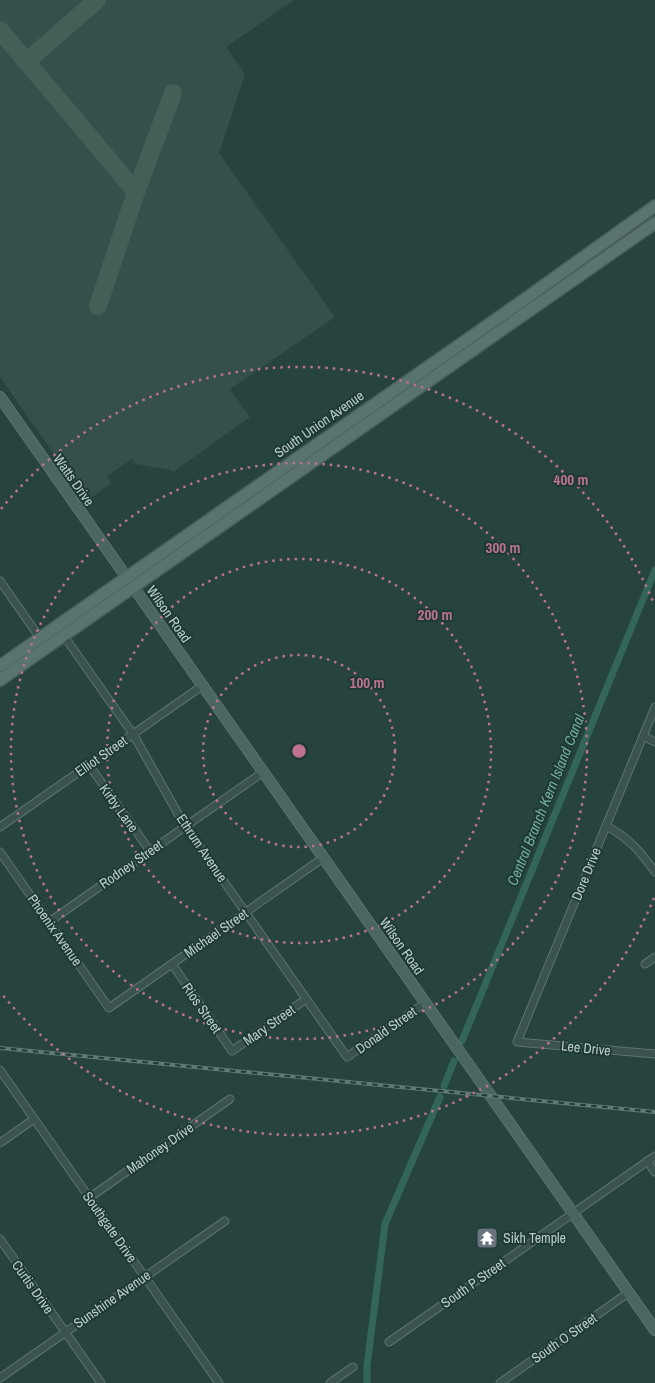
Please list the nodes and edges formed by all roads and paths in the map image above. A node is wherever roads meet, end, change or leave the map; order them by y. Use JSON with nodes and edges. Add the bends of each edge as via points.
{"nodes":[{"id":1,"x":655,"y":206,"type":"edge"},
{"id":2,"x":655,"y":223,"type":"edge"},
{"id":3,"x":598,"y":248,"type":"junction"},
{"id":4,"x":605,"y":258,"type":"junction"},
{"id":5,"x":518,"y":304,"type":"junction"},
{"id":6,"x":470,"y":352,"type":"junction"},
{"id":7,"x":443,"y":356,"type":"junction"},
{"id":8,"x":0,"y":397,"type":"edge"},
{"id":9,"x":402,"y":399,"type":"junction"},
{"id":10,"x":292,"y":469,"type":"junction"},
{"id":11,"x":0,"y":581,"type":"edge"},
{"id":12,"x":130,"y":582,"type":"junction"},
{"id":13,"x":64,"y":636,"type":"junction"},
{"id":14,"x":40,"y":638,"type":"junction"},
{"id":15,"x":0,"y":666,"type":"edge"},
{"id":16,"x":0,"y":680,"type":"edge"},
{"id":17,"x":202,"y":686,"type":"junction"},
{"id":18,"x":655,"y":707,"type":"edge"},
{"id":19,"x":133,"y":734,"type":"junction"},
{"id":20,"x":643,"y":736,"type":"junction"},
{"id":21,"x":655,"y":742,"type":"edge"},
{"id":22,"x":89,"y":765,"type":"junction"},
{"id":23,"x":263,"y":772,"type":"junction"},
{"id":24,"x":185,"y":826,"type":"junction"},
{"id":25,"x":606,"y":826,"type":"junction"},
{"id":26,"x":0,"y":827,"type":"edge"},
{"id":27,"x":150,"y":851,"type":"junction"},
{"id":28,"x":0,"y":852,"type":"edge"},
{"id":29,"x":323,"y":858,"type":"junction"},
{"id":30,"x":655,"y":872,"type":"edge"},
{"id":31,"x":246,"y":912,"type":"junction"},
{"id":32,"x":49,"y":922,"type":"junction"},
{"id":33,"x":655,"y":957,"type":"edge"},
{"id":34,"x":172,"y":964,"type":"junction"},
{"id":35,"x":645,"y":964,"type":"dead end"},
{"id":36,"x":306,"y":999,"type":"junction"},
{"id":37,"x":425,"y":1002,"type":"junction"},
{"id":38,"x":110,"y":1008,"type":"joint"},
{"id":39,"x":517,"y":1042,"type":"joint"},
{"id":40,"x":232,"y":1051,"type":"joint"},
{"id":41,"x":655,"y":1054,"type":"edge"},
{"id":42,"x":347,"y":1057,"type":"joint"},
{"id":43,"x":0,"y":1070,"type":"edge"},
{"id":44,"x":230,"y":1099,"type":"dead end"},
{"id":45,"x":34,"y":1119,"type":"junction"},
{"id":46,"x":0,"y":1143,"type":"edge"},
{"id":47,"x":655,"y":1156,"type":"edge"},
{"id":48,"x":647,"y":1161,"type":"junction"},
{"id":49,"x":655,"y":1172,"type":"edge"},
{"id":50,"x":89,"y":1198,"type":"junction"},
{"id":51,"x":573,"y":1214,"type":"junction"},
{"id":52,"x":225,"y":1221,"type":"dead end"},
{"id":53,"x":0,"y":1239,"type":"edge"},
{"id":54,"x":145,"y":1277,"type":"junction"},
{"id":55,"x":628,"y":1293,"type":"junction"},
{"id":56,"x":655,"y":1330,"type":"edge"},
{"id":57,"x":65,"y":1332,"type":"junction"},
{"id":58,"x":390,"y":1342,"type":"dead end"},
{"id":59,"x":353,"y":1367,"type":"dead end"},
{"id":60,"x":0,"y":1378,"type":"edge"},
{"id":61,"x":101,"y":1383,"type":"edge"},
{"id":62,"x":219,"y":1383,"type":"edge"},
{"id":63,"x":330,"y":1383,"type":"edge"},
{"id":64,"x":500,"y":1383,"type":"edge"}],
"edges":[{"from":1,"to":3,"type":"main road","name":"South Union Avenue"},
{"from":2,"to":4,"type":"main road","name":"South Union Avenue"},
{"from":3,"to":4,"type":"main road"},
{"from":3,"to":5,"type":"main road","name":"South Union Avenue"},
{"from":4,"to":6,"type":"main road","name":"South Union Avenue"},
{"from":5,"to":6,"type":"main road","via":[[513,314],[480,338]]},
{"from":5,"to":7,"type":"main road","name":"South Union Avenue"},
{"from":6,"to":9,"type":"main road","name":"South Union Avenue"},
{"from":7,"to":9,"type":"main road","via":[[444,362],[403,391]]},
{"from":7,"to":10,"type":"main road","name":"South Union Avenue"},
{"from":8,"to":12,"type":"street","name":"Watts Drive"},
{"from":9,"to":10,"type":"main road","name":"South Union Avenue"},
{"from":10,"to":12,"type":"main road","name":"South Union Avenue"},
{"from":11,"to":14,"type":"street"},
{"from":12,"to":13,"type":"main road","name":"South Union Avenue"},
{"from":12,"to":14,"type":"main road","name":"South Union Avenue"},
{"from":12,"to":17,"type":"street","name":"Wilson Road"},
{"from":13,"to":16,"type":"main road","name":"South Union Avenue"},
{"from":13,"to":19,"type":"street","name":"Ethrum Avenue"},
{"from":14,"to":15,"type":"main road","name":"South Union Avenue"},
{"from":17,"to":19,"type":"street","name":"Elliot Street"},
{"from":17,"to":23,"type":"street","name":"Wilson Road"},
{"from":18,"to":20,"type":"street","name":"Dore Drive"},
{"from":19,"to":22,"type":"street","name":"Elliot Street"},
{"from":19,"to":24,"type":"street","name":"Ethrum Avenue"},
{"from":20,"to":21,"type":"street"},
{"from":20,"to":25,"type":"street","name":"Dore Drive"},
{"from":22,"to":26,"type":"street","name":"Elliot Street"},
{"from":22,"to":27,"type":"street","name":"Kirby Lane"},
{"from":23,"to":24,"type":"street","name":"Rodney Street"},
{"from":23,"to":29,"type":"street","name":"Wilson Road"},
{"from":24,"to":27,"type":"street","name":"Rodney Street"},
{"from":24,"to":31,"type":"street","name":"Ethrum Avenue"},
{"from":25,"to":30,"type":"street","via":[[633,844]]},
{"from":25,"to":39,"type":"street","name":"Dore Drive"},
{"from":27,"to":32,"type":"street","name":"Rodney Street"},
{"from":28,"to":32,"type":"street","name":"Phoenix Avenue"},
{"from":29,"to":31,"type":"street","name":"Michael Street"},
{"from":29,"to":37,"type":"street","name":"Wilson Road"},
{"from":31,"to":34,"type":"street","name":"Michael Street"},
{"from":31,"to":36,"type":"street","name":"Ethrum Avenue"},
{"from":32,"to":38,"type":"street","name":"Phoenix Avenue"},
{"from":33,"to":35,"type":"street"},
{"from":34,"to":38,"type":"street","name":"Michael Street"},
{"from":34,"to":40,"type":"street","name":"Rios Street"},
{"from":36,"to":40,"type":"street","name":"Mary Street"},
{"from":36,"to":42,"type":"street","name":"Ethrum Avenue"},
{"from":37,"to":42,"type":"street","name":"Donald Street"},
{"from":37,"to":51,"type":"street","name":"Wilson Road"},
{"from":39,"to":41,"type":"street","name":"Lee Drive"},
{"from":43,"to":45,"type":"street","name":"Southgate Drive"},
{"from":44,"to":50,"type":"street","name":"Mahoney Drive"},
{"from":45,"to":46,"type":"street"},
{"from":45,"to":50,"type":"street","name":"Southgate Drive"},
{"from":47,"to":48,"type":"street","name":"South P Street"},
{"from":48,"to":49,"type":"street"},
{"from":48,"to":51,"type":"street","name":"South P Street"},
{"from":50,"to":54,"type":"street","name":"Southgate Drive"},
{"from":51,"to":55,"type":"street","name":"Wilson Road"},
{"from":51,"to":58,"type":"street","name":"South P Street"},
{"from":52,"to":54,"type":"street","name":"Sunshine Avenue"},
{"from":53,"to":57,"type":"street","name":"Curtis Drive"},
{"from":54,"to":57,"type":"street","name":"Sunshine Avenue"},
{"from":54,"to":62,"type":"street","name":"Southgate Drive"},
{"from":55,"to":56,"type":"street","name":"Wilson Road"},
{"from":55,"to":64,"type":"street","name":"South O Street"},
{"from":57,"to":60,"type":"street","name":"Sunshine Avenue"},
{"from":57,"to":61,"type":"street","name":"Curtis Drive"},
{"from":59,"to":63,"type":"street"}]}
